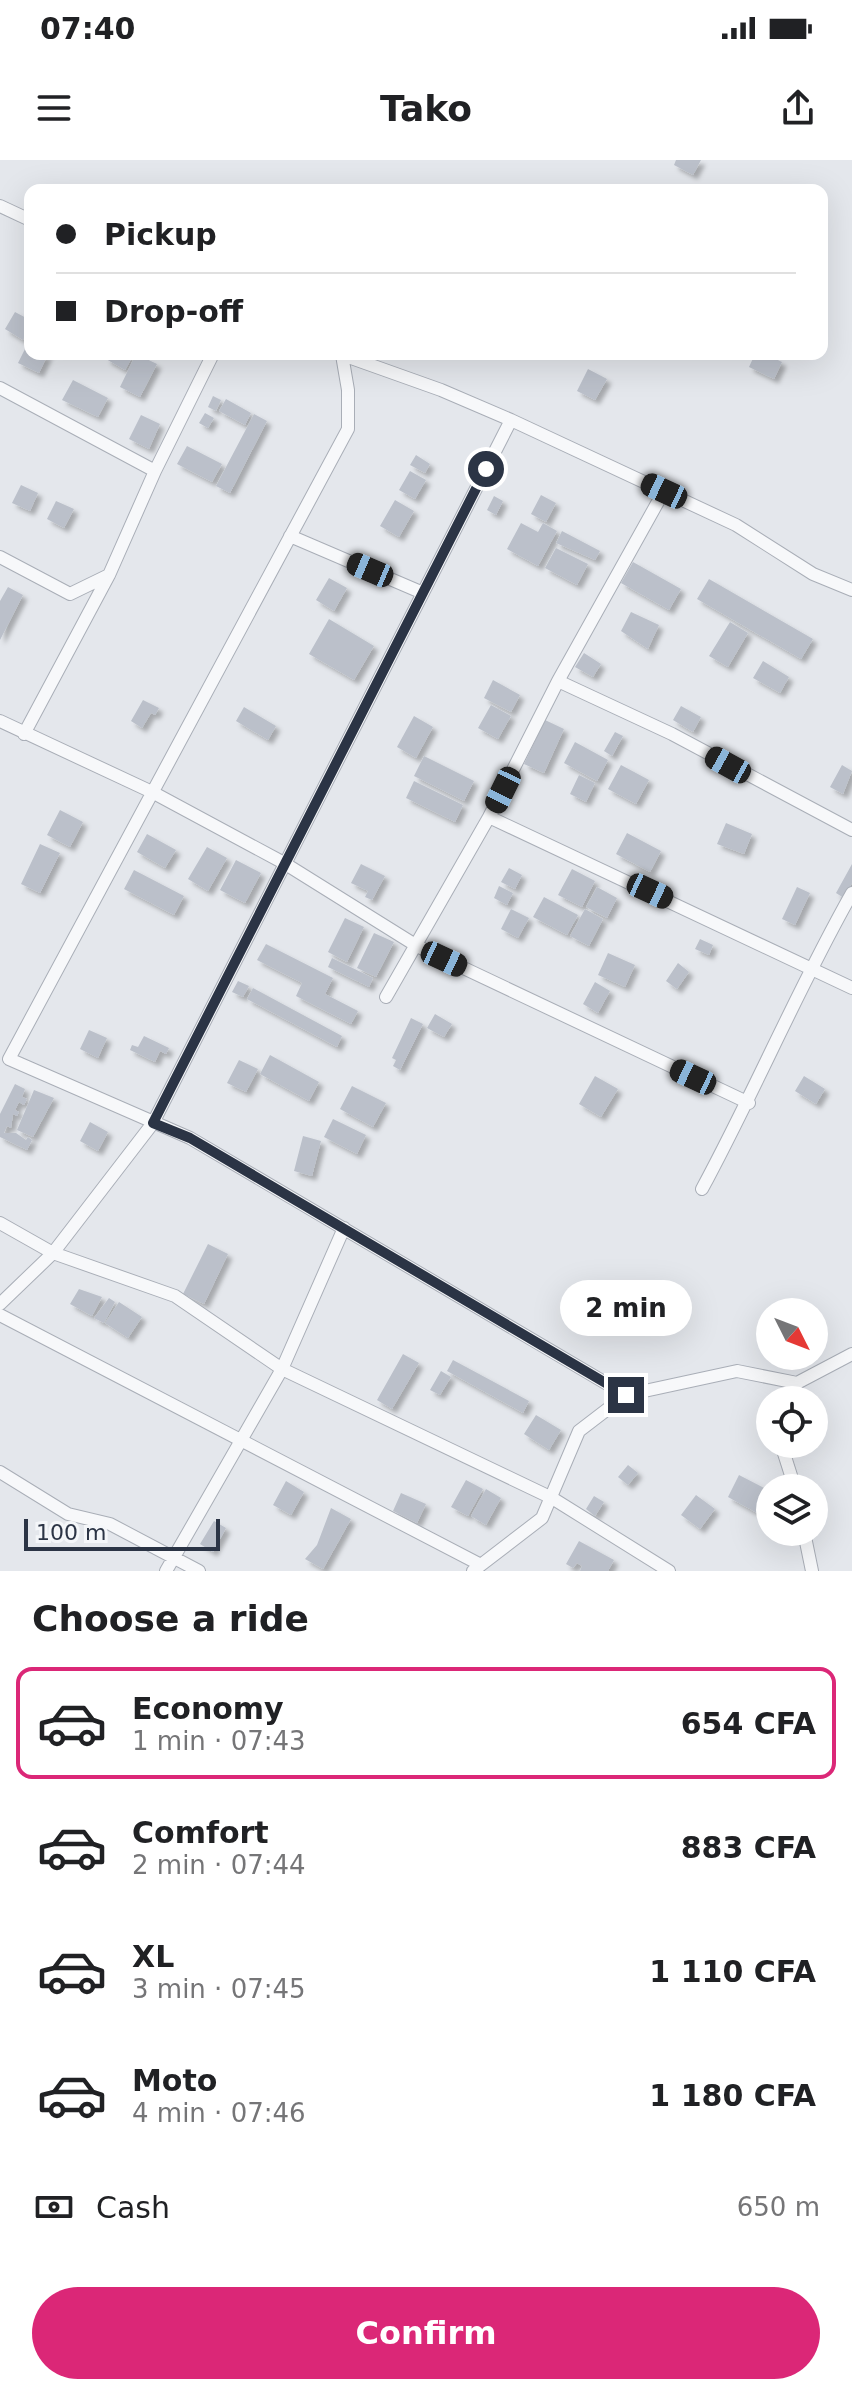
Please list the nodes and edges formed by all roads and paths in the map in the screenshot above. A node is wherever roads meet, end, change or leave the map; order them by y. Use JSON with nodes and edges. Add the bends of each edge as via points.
{"nodes":[{"id":1,"x":0,"y":206,"type":"edge"},
{"id":2,"x":24,"y":217,"type":"edge"},
{"id":3,"x":210,"y":360,"type":"edge"},
{"id":4,"x":342,"y":360,"type":"edge"},
{"id":5,"x":358,"y":360,"type":"edge"},
{"id":6,"x":0,"y":388,"type":"edge"},
{"id":7,"x":511,"y":420,"type":"junction"},
{"id":8,"x":155,"y":471,"type":"junction"},
{"id":9,"x":664,"y":491,"type":"junction"},
{"id":10,"x":290,"y":536,"type":"junction"},
{"id":11,"x":0,"y":557,"type":"edge"},
{"id":12,"x":109,"y":575,"type":"junction"},
{"id":13,"x":852,"y":590,"type":"edge"},
{"id":14,"x":423,"y":593,"type":"junction"},
{"id":15,"x":558,"y":681,"type":"junction"},
{"id":16,"x":0,"y":721,"type":"edge"},
{"id":17,"x":24,"y":734,"type":"junction"},
{"id":18,"x":152,"y":792,"type":"junction"},
{"id":19,"x":489,"y":817,"type":"junction"},
{"id":20,"x":852,"y":830,"type":"edge"},
{"id":21,"x":284,"y":863,"type":"junction"},
{"id":22,"x":852,"y":893,"type":"edge"},
{"id":23,"x":417,"y":946,"type":"junction"},
{"id":24,"x":811,"y":966,"type":"junction"},
{"id":25,"x":852,"y":988,"type":"edge"},
{"id":26,"x":386,"y":997,"type":"dead end"},
{"id":27,"x":749,"y":1103,"type":"junction"},
{"id":28,"x":153,"y":1123,"type":"junction"},
{"id":29,"x":702,"y":1189,"type":"dead end"},
{"id":30,"x":0,"y":1223,"type":"edge"},
{"id":31,"x":344,"y":1228,"type":"junction"},
{"id":32,"x":53,"y":1253,"type":"junction"},
{"id":33,"x":0,"y":1304,"type":"edge"},
{"id":34,"x":0,"y":1315,"type":"edge"},
{"id":35,"x":852,"y":1354,"type":"edge"},
{"id":36,"x":282,"y":1369,"type":"junction"},
{"id":37,"x":797,"y":1383,"type":"junction"},
{"id":38,"x":796,"y":1386,"type":"edge"},
{"id":39,"x":626,"y":1395,"type":"junction"},
{"id":40,"x":238,"y":1442,"type":"junction"},
{"id":41,"x":0,"y":1472,"type":"edge"},
{"id":42,"x":552,"y":1498,"type":"junction"},
{"id":43,"x":807,"y":1546,"type":"edge"},
{"id":44,"x":173,"y":1556,"type":"junction"},
{"id":45,"x":477,"y":1568,"type":"edge"},
{"id":46,"x":166,"y":1571,"type":"edge"},
{"id":47,"x":199,"y":1571,"type":"edge"},
{"id":48,"x":669,"y":1571,"type":"edge"},
{"id":49,"x":812,"y":1571,"type":"edge"}],
"edges":[{"from":1,"to":2,"type":"street"},
{"from":3,"to":8,"type":"street"},
{"from":4,"to":10,"type":"street","via":[[348,429]]},
{"from":5,"to":7,"type":"street"},
{"from":6,"to":8,"type":"street"},
{"from":7,"to":9,"type":"street"},
{"from":7,"to":14,"type":"street"},
{"from":8,"to":12,"type":"street"},
{"from":9,"to":13,"type":"street","via":[[736,525],[813,574]]},
{"from":9,"to":15,"type":"street"},
{"from":10,"to":14,"type":"street"},
{"from":10,"to":18,"type":"street"},
{"from":11,"to":12,"type":"street","via":[[70,594]]},
{"from":12,"to":17,"type":"street"},
{"from":14,"to":21,"type":"street"},
{"from":15,"to":19,"type":"street"},
{"from":15,"to":20,"type":"street","via":[[672,734]]},
{"from":16,"to":17,"type":"street"},
{"from":17,"to":18,"type":"street"},
{"from":18,"to":21,"type":"street"},
{"from":18,"to":28,"type":"street","via":[[9,1059]]},
{"from":19,"to":23,"type":"street"},
{"from":19,"to":24,"type":"street"},
{"from":21,"to":23,"type":"street"},
{"from":21,"to":28,"type":"street"},
{"from":22,"to":24,"type":"street"},
{"from":23,"to":26,"type":"street"},
{"from":23,"to":27,"type":"street"},
{"from":24,"to":25,"type":"street"},
{"from":24,"to":27,"type":"street"},
{"from":27,"to":29,"type":"street"},
{"from":28,"to":31,"type":"street","via":[[190,1138]]},
{"from":28,"to":32,"type":"street"},
{"from":30,"to":32,"type":"street"},
{"from":31,"to":36,"type":"street"},
{"from":31,"to":39,"type":"street"},
{"from":32,"to":33,"type":"street"},
{"from":32,"to":36,"type":"street","via":[[175,1296]]},
{"from":34,"to":40,"type":"street"},
{"from":35,"to":37,"type":"street"},
{"from":36,"to":40,"type":"street"},
{"from":36,"to":42,"type":"street"},
{"from":37,"to":38,"type":"street"},
{"from":37,"to":39,"type":"street","via":[[737,1371]]},
{"from":39,"to":42,"type":"street","via":[[579,1431]]},
{"from":40,"to":44,"type":"street"},
{"from":40,"to":45,"type":"street"},
{"from":41,"to":44,"type":"street","via":[[68,1514],[110,1524]]},
{"from":42,"to":45,"type":"street","via":[[542,1518]]},
{"from":42,"to":48,"type":"street"},
{"from":43,"to":49,"type":"street"},
{"from":44,"to":46,"type":"street"},
{"from":44,"to":47,"type":"street"}]}
